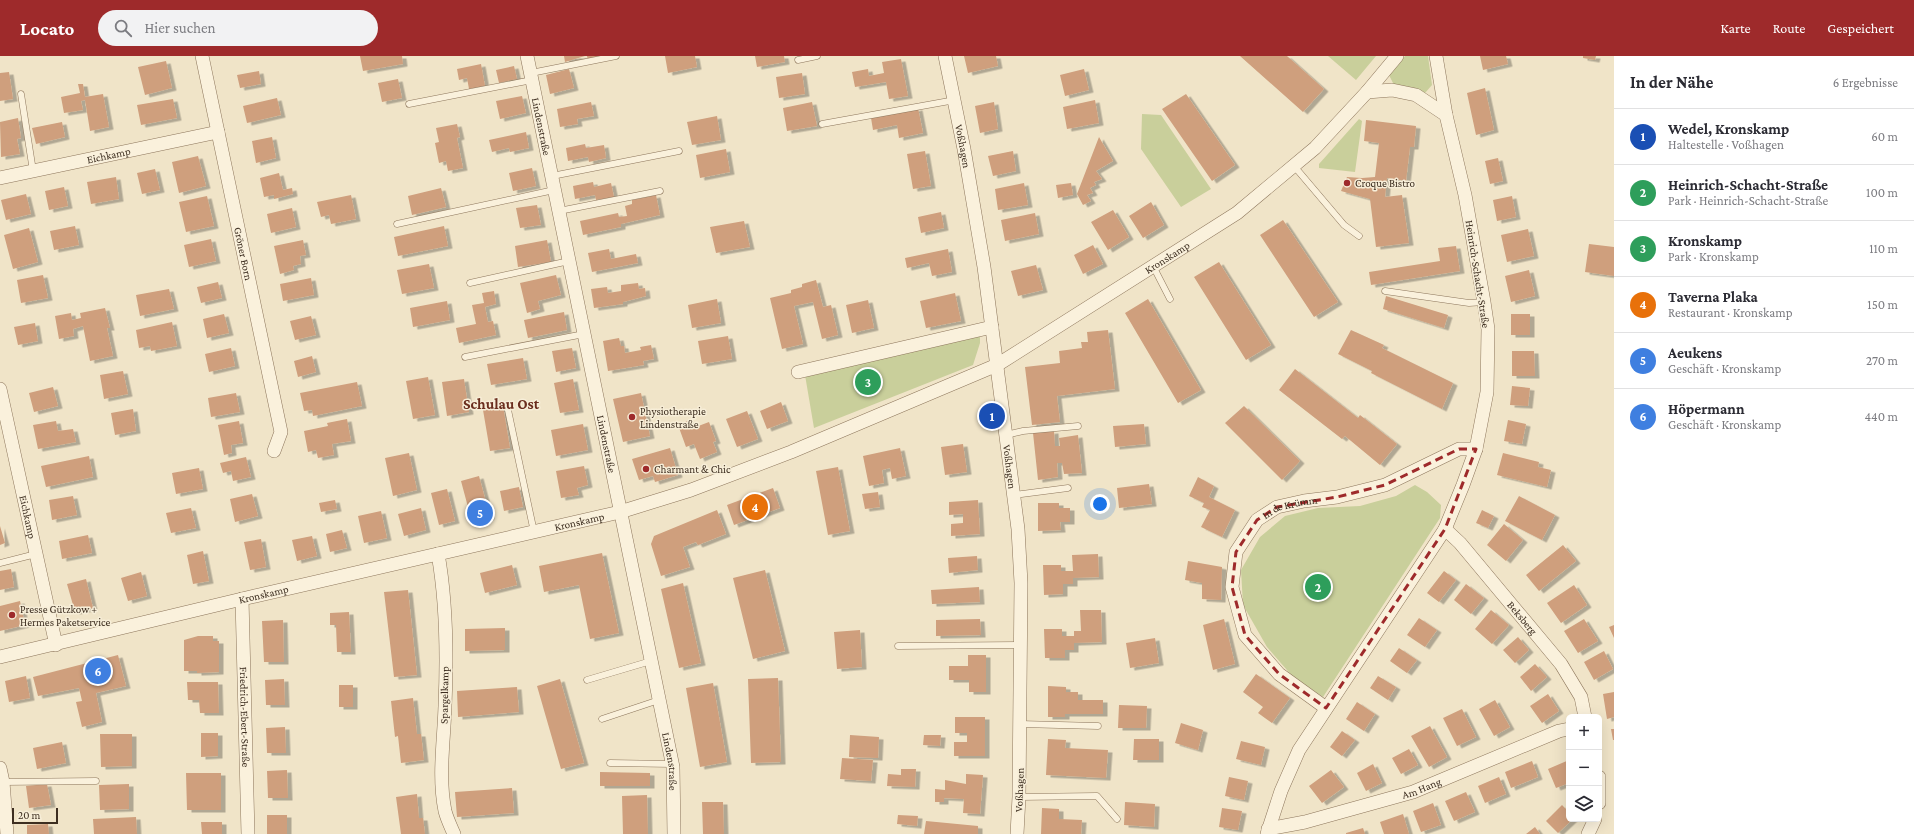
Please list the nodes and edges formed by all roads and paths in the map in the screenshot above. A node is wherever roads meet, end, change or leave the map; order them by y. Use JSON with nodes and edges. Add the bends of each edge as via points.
{"nodes":[{"id":1,"x":202,"y":56,"type":"edge"},
{"id":2,"x":527,"y":56,"type":"edge"},
{"id":3,"x":616,"y":56,"type":"edge"},
{"id":4,"x":817,"y":56,"type":"edge"},
{"id":5,"x":945,"y":56,"type":"edge"},
{"id":6,"x":1397,"y":56,"type":"edge"},
{"id":7,"x":1436,"y":56,"type":"edge"},
{"id":8,"x":798,"y":60,"type":"dead end"},
{"id":9,"x":531,"y":76,"type":"junction"},
{"id":10,"x":1367,"y":92,"type":"junction"},
{"id":11,"x":21,"y":94,"type":"dead end"},
{"id":12,"x":955,"y":100,"type":"junction"},
{"id":13,"x":410,"y":104,"type":"dead end"},
{"id":14,"x":1446,"y":115,"type":"junction"},
{"id":15,"x":822,"y":124,"type":"dead end"},
{"id":16,"x":218,"y":132,"type":"junction"},
{"id":17,"x":679,"y":151,"type":"dead end"},
{"id":18,"x":1294,"y":166,"type":"junction"},
{"id":19,"x":33,"y":171,"type":"junction"},
{"id":20,"x":552,"y":176,"type":"junction"},
{"id":21,"x":0,"y":178,"type":"edge"},
{"id":22,"x":554,"y":190,"type":"junction"},
{"id":23,"x":660,"y":190,"type":"dead end"},
{"id":24,"x":559,"y":211,"type":"junction"},
{"id":25,"x":398,"y":224,"type":"dead end"},
{"id":26,"x":1359,"y":236,"type":"dead end"},
{"id":27,"x":569,"y":261,"type":"junction"},
{"id":28,"x":1153,"y":266,"type":"junction"},
{"id":29,"x":470,"y":283,"type":"dead end"},
{"id":30,"x":1385,"y":291,"type":"dead end"},
{"id":31,"x":1170,"y":299,"type":"dead end"},
{"id":32,"x":1484,"y":302,"type":"junction"},
{"id":33,"x":992,"y":327,"type":"junction"},
{"id":34,"x":584,"y":334,"type":"junction"},
{"id":35,"x":465,"y":357,"type":"dead end"},
{"id":36,"x":997,"y":365,"type":"junction"},
{"id":37,"x":798,"y":372,"type":"dead end"},
{"id":38,"x":0,"y":389,"type":"edge"},
{"id":39,"x":508,"y":410,"type":"dead end"},
{"id":40,"x":3,"y":421,"type":"edge"},
{"id":41,"x":1078,"y":426,"type":"dead end"},
{"id":42,"x":1006,"y":435,"type":"junction"},
{"id":43,"x":1476,"y":449,"type":"junction"},
{"id":44,"x":274,"y":451,"type":"dead end"},
{"id":45,"x":1068,"y":488,"type":"dead end"},
{"id":46,"x":1014,"y":495,"type":"junction"},
{"id":47,"x":620,"y":512,"type":"junction"},
{"id":48,"x":1444,"y":529,"type":"junction"},
{"id":49,"x":534,"y":532,"type":"junction"},
{"id":50,"x":36,"y":554,"type":"junction"},
{"id":51,"x":438,"y":554,"type":"junction"},
{"id":52,"x":0,"y":563,"type":"edge"},
{"id":53,"x":242,"y":599,"type":"junction"},
{"id":54,"x":56,"y":644,"type":"junction"},
{"id":55,"x":1021,"y":644,"type":"junction"},
{"id":56,"x":898,"y":646,"type":"dead end"},
{"id":57,"x":0,"y":657,"type":"edge"},
{"id":58,"x":651,"y":661,"type":"junction"},
{"id":59,"x":587,"y":680,"type":"dead end"},
{"id":60,"x":659,"y":700,"type":"junction"},
{"id":61,"x":1326,"y":708,"type":"junction"},
{"id":62,"x":1584,"y":714,"type":"edge"},
{"id":63,"x":602,"y":719,"type":"dead end"},
{"id":64,"x":1020,"y":724,"type":"junction"},
{"id":65,"x":1098,"y":726,"type":"dead end"},
{"id":66,"x":1566,"y":730,"type":"edge"},
{"id":67,"x":610,"y":763,"type":"dead end"},
{"id":68,"x":672,"y":764,"type":"junction"},
{"id":69,"x":0,"y":768,"type":"edge"},
{"id":70,"x":96,"y":781,"type":"dead end"},
{"id":71,"x":3,"y":782,"type":"junction"},
{"id":72,"x":1019,"y":797,"type":"junction"},
{"id":73,"x":1117,"y":819,"type":"dead end"},
{"id":74,"x":1594,"y":822,"type":"edge"},
{"id":75,"x":1268,"y":831,"type":"edge"},
{"id":76,"x":7,"y":834,"type":"edge"},
{"id":77,"x":248,"y":834,"type":"edge"},
{"id":78,"x":454,"y":834,"type":"edge"},
{"id":79,"x":674,"y":834,"type":"edge"},
{"id":80,"x":1017,"y":834,"type":"edge"},
{"id":81,"x":1588,"y":834,"type":"edge"}],
"edges":[{"from":1,"to":16,"type":"street","name":"Gröner Born"},
{"from":2,"to":9,"type":"street","name":"Lindenstraße"},
{"from":3,"to":9,"type":"lane"},
{"from":4,"to":8,"type":"lane"},
{"from":5,"to":12,"type":"street","name":"Voßhagen"},
{"from":6,"to":10,"type":"street","name":"Kronskamp"},
{"from":7,"to":14,"type":"street","name":"Heinrich-Schacht-Straße"},
{"from":9,"to":13,"type":"lane"},
{"from":9,"to":20,"type":"street","name":"Lindenstraße"},
{"from":10,"to":14,"type":"street","via":[[1392,90],[1416,95]]},
{"from":10,"to":18,"type":"street","name":"Kronskamp","via":[[1315,148]]},
{"from":11,"to":19,"type":"lane"},
{"from":12,"to":15,"type":"lane"},
{"from":12,"to":33,"type":"street","name":"Voßhagen"},
{"from":14,"to":32,"type":"street","name":"Heinrich-Schacht-Straße","via":[[1465,195]]},
{"from":16,"to":19,"type":"street","name":"Eichkamp"},
{"from":16,"to":44,"type":"street","name":"Gröner Born","via":[[281,432]]},
{"from":17,"to":20,"type":"lane"},
{"from":18,"to":26,"type":"lane","via":[[1344,225]]},
{"from":18,"to":28,"type":"street","name":"Kronskamp","via":[[1237,213]]},
{"from":19,"to":21,"type":"street","name":"Eichkamp"},
{"from":20,"to":22,"type":"street","name":"Lindenstraße"},
{"from":22,"to":24,"type":"street","name":"Lindenstraße"},
{"from":22,"to":25,"type":"lane"},
{"from":23,"to":24,"type":"lane"},
{"from":24,"to":27,"type":"street","name":"Lindenstraße"},
{"from":27,"to":29,"type":"lane"},
{"from":27,"to":34,"type":"street","name":"Lindenstraße"},
{"from":28,"to":31,"type":"lane"},
{"from":28,"to":36,"type":"street","name":"Kronskamp"},
{"from":30,"to":32,"type":"lane","via":[[1469,303]]},
{"from":32,"to":43,"type":"street","name":"Heinrich-Schacht-Straße","via":[[1489,361],[1487,392]]},
{"from":33,"to":36,"type":"street","name":"Voßhagen"},
{"from":33,"to":37,"type":"street"},
{"from":34,"to":35,"type":"lane"},
{"from":34,"to":47,"type":"street","name":"Lindenstraße"},
{"from":36,"to":42,"type":"street","name":"Voßhagen"},
{"from":36,"to":47,"type":"street","name":"Kronskamp","via":[[790,452],[691,490]]},
{"from":38,"to":40,"type":"street","name":"Eichkamp"},
{"from":39,"to":49,"type":"lane"},
{"from":40,"to":50,"type":"street","name":"Eichkamp"},
{"from":41,"to":42,"type":"lane"},
{"from":42,"to":46,"type":"street","name":"Voßhagen"},
{"from":43,"to":48,"type":"street","name":"Heinrich-Schacht-Straße"},
{"from":43,"to":61,"type":"street","name":"In de Krümm","via":[[1459,449],[1385,485],[1337,497],[1277,507],[1257,520],[1236,552],[1232,587],[1245,635],[1279,674]]},
{"from":45,"to":46,"type":"lane"},
{"from":46,"to":55,"type":"street","name":"Voßhagen","via":[[1022,583]]},
{"from":47,"to":49,"type":"street","name":"Kronskamp"},
{"from":47,"to":58,"type":"street","name":"Lindenstraße"},
{"from":48,"to":61,"type":"street","name":"Heinrich-Schacht-Straße"},
{"from":48,"to":62,"type":"street","name":"Beksberg","via":[[1460,543],[1561,664],[1581,697]]},
{"from":49,"to":51,"type":"street","name":"Kronskamp"},
{"from":50,"to":52,"type":"lane"},
{"from":50,"to":54,"type":"street","name":"Eichkamp"},
{"from":51,"to":53,"type":"street","name":"Kronskamp"},
{"from":51,"to":78,"type":"street","name":"Spargelkamp","via":[[445,682],[441,776],[445,813]]},
{"from":53,"to":54,"type":"street","name":"Kronskamp"},
{"from":53,"to":77,"type":"street","name":"Friedrich-Ebert-Straße"},
{"from":54,"to":57,"type":"street","name":"Kronskamp"},
{"from":55,"to":56,"type":"lane"},
{"from":55,"to":64,"type":"street","name":"Voßhagen"},
{"from":58,"to":59,"type":"lane"},
{"from":58,"to":60,"type":"street","name":"Lindenstraße"},
{"from":60,"to":63,"type":"lane"},
{"from":60,"to":68,"type":"street","name":"Lindenstraße"},
{"from":61,"to":75,"type":"street","name":"Heinrich-Schacht-Straße","via":[[1299,750],[1281,791]]},
{"from":64,"to":65,"type":"lane"},
{"from":64,"to":72,"type":"street","name":"Voßhagen"},
{"from":66,"to":75,"type":"street","name":"Am Hang","via":[[1413,792]]},
{"from":67,"to":68,"type":"lane"},
{"from":68,"to":79,"type":"street","name":"Lindenstraße"},
{"from":69,"to":71,"type":"street"},
{"from":70,"to":71,"type":"lane"},
{"from":71,"to":76,"type":"street"},
{"from":72,"to":73,"type":"lane","via":[[1097,796]]},
{"from":72,"to":80,"type":"street","name":"Voßhagen"},
{"from":74,"to":81,"type":"street"}]}
